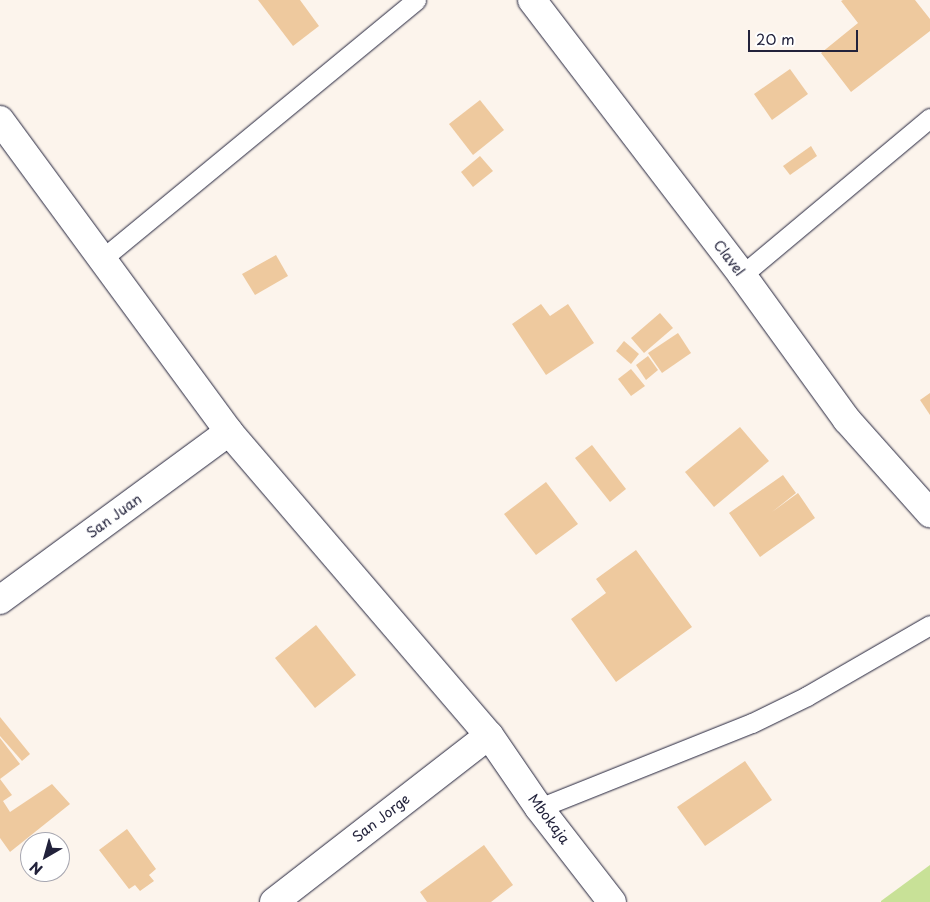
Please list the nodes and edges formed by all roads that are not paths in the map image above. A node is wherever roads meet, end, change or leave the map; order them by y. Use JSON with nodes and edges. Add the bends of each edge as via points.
{"nodes":[{"id":1,"x":416,"y":0,"type":"edge"},
{"id":2,"x":532,"y":0,"type":"edge"},
{"id":3,"x":930,"y":118,"type":"edge"},
{"id":4,"x":2,"y":126,"type":"edge"},
{"id":5,"x":102,"y":258,"type":"junction"},
{"id":6,"x":742,"y":275,"type":"junction"},
{"id":7,"x":229,"y":432,"type":"junction"},
{"id":8,"x":930,"y":514,"type":"edge"},
{"id":9,"x":0,"y":600,"type":"edge"},
{"id":10,"x":930,"y":625,"type":"edge"},
{"id":11,"x":489,"y":735,"type":"junction"},
{"id":12,"x":539,"y":808,"type":"junction"},
{"id":13,"x":274,"y":902,"type":"edge"},
{"id":14,"x":612,"y":902,"type":"edge"}],
"edges":[{"from":1,"to":5,"type":"lane"},
{"from":2,"to":6,"type":"street","name":"Clavel"},
{"from":3,"to":6,"type":"lane"},
{"from":4,"to":5,"type":"street","name":"Mbokaja"},
{"from":5,"to":7,"type":"street","name":"Mbokaja"},
{"from":6,"to":8,"type":"street","name":"Clavel","via":[[847,420]]},
{"from":7,"to":9,"type":"street","name":"San Juan"},
{"from":7,"to":11,"type":"street","name":"Mbokaja"},
{"from":10,"to":12,"type":"lane","via":[[807,696],[752,723]]},
{"from":11,"to":12,"type":"street","name":"Mbokaja"},
{"from":11,"to":13,"type":"street","name":"San Jorge"},
{"from":12,"to":14,"type":"street","name":"Mbokaja"}]}
